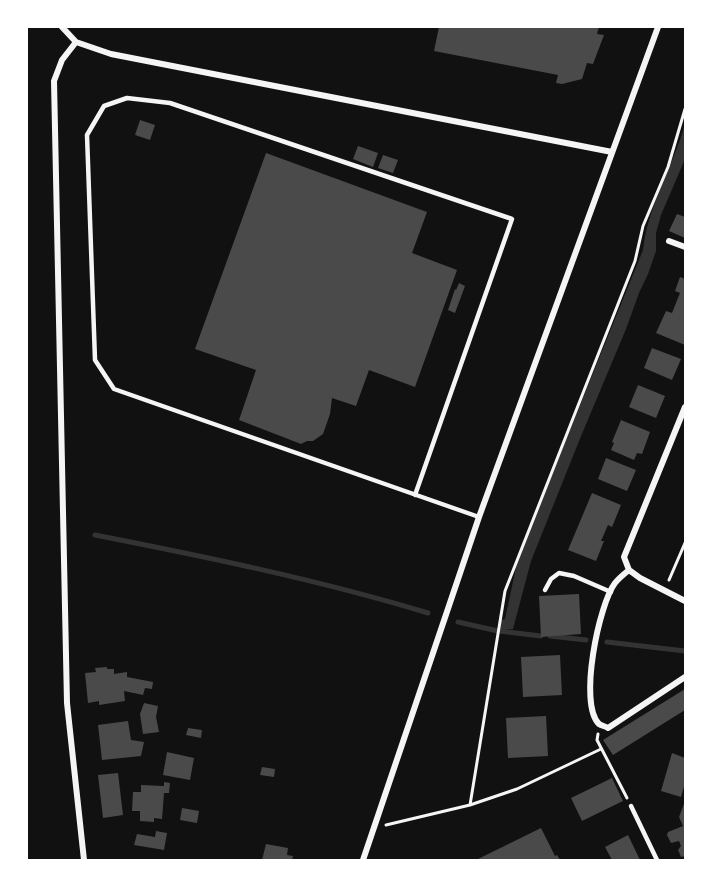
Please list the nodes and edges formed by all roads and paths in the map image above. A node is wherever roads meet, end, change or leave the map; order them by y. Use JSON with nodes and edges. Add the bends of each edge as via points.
{"nodes":[{"id":1,"x":62,"y":27,"type":"edge"},
{"id":2,"x":658,"y":27,"type":"edge"},
{"id":3,"x":76,"y":42,"type":"junction"},
{"id":4,"x":685,"y":109,"type":"edge"},
{"id":5,"x":612,"y":152,"type":"junction"},
{"id":6,"x":669,"y":241,"type":"dead end"},
{"id":7,"x":685,"y":247,"type":"edge"},
{"id":8,"x":685,"y":407,"type":"edge"},
{"id":9,"x":415,"y":495,"type":"junction"},
{"id":10,"x":479,"y":517,"type":"junction"},
{"id":11,"x":685,"y":543,"type":"edge"},
{"id":12,"x":629,"y":570,"type":"junction"},
{"id":13,"x":545,"y":590,"type":"dead end"},
{"id":14,"x":664,"y":590,"type":"junction"},
{"id":15,"x":611,"y":592,"type":"junction"},
{"id":16,"x":685,"y":601,"type":"edge"},
{"id":17,"x":685,"y":677,"type":"edge"},
{"id":18,"x":599,"y":723,"type":"junction"},
{"id":19,"x":602,"y":749,"type":"junction"},
{"id":20,"x":470,"y":805,"type":"junction"},
{"id":21,"x":631,"y":806,"type":"joint"},
{"id":22,"x":374,"y":828,"type":"junction"},
{"id":23,"x":84,"y":860,"type":"edge"},
{"id":24,"x":363,"y":860,"type":"edge"},
{"id":25,"x":657,"y":860,"type":"edge"}],
"edges":[{"from":1,"to":3,"type":"street"},
{"from":2,"to":5,"type":"street"},
{"from":3,"to":5,"type":"street","via":[[111,54]]},
{"from":3,"to":23,"type":"street","via":[[62,60],[54,81],[67,703]]},
{"from":4,"to":20,"type":"path","via":[[634,261],[505,591]]},
{"from":5,"to":10,"type":"street"},
{"from":6,"to":7,"type":"street"},
{"from":8,"to":12,"type":"street","via":[[624,557]]},
{"from":9,"to":9,"type":"lane","via":[[114,389],[95,360],[87,135],[104,106],[128,98],[170,103],[512,219]]},
{"from":9,"to":10,"type":"lane"},
{"from":10,"to":22,"type":"street"},
{"from":11,"to":14,"type":"path"},
{"from":12,"to":14,"type":"street"},
{"from":12,"to":15,"type":"street"},
{"from":13,"to":15,"type":"lane","via":[[559,573]]},
{"from":14,"to":16,"type":"street"},
{"from":15,"to":18,"type":"street","via":[[598,622],[593,651],[591,694]]},
{"from":17,"to":18,"type":"street","via":[[608,728]]},
{"from":18,"to":19,"type":"path","via":[[597,740]]},
{"from":19,"to":20,"type":"path"},
{"from":19,"to":21,"type":"path"},
{"from":20,"to":22,"type":"path"},
{"from":21,"to":25,"type":"lane"},
{"from":22,"to":24,"type":"street"}]}
